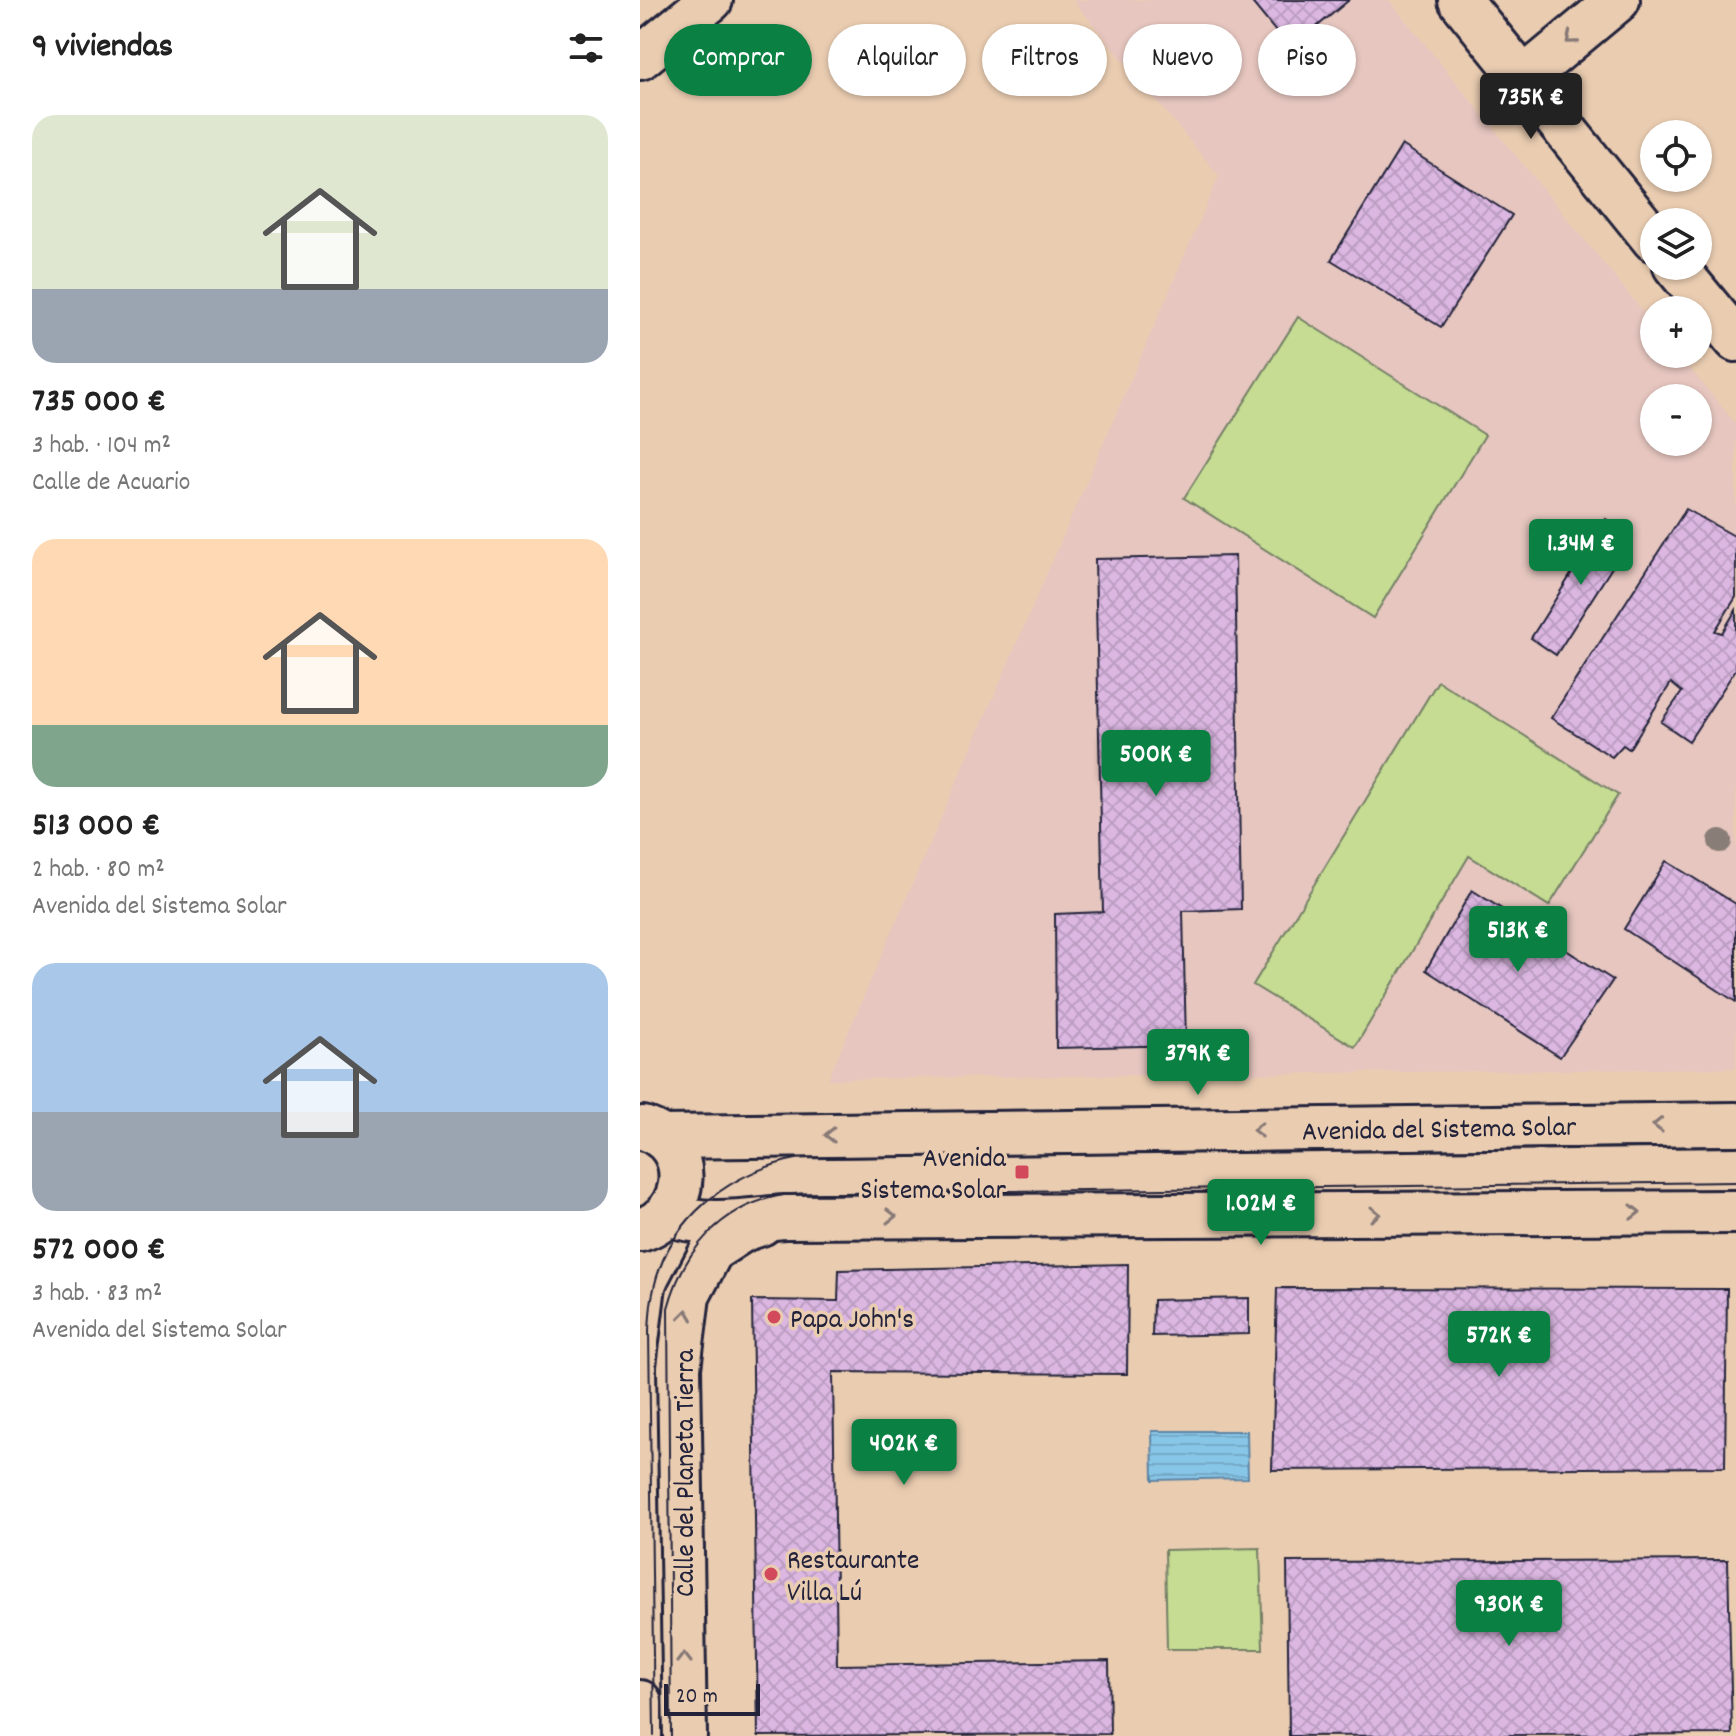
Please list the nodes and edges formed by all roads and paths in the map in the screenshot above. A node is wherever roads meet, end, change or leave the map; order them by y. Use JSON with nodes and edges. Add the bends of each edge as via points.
{"nodes":[{"id":1,"x":1460,"y":0,"type":"edge"},
{"id":2,"x":1618,"y":0,"type":"edge"},
{"id":3,"x":694,"y":5,"type":"edge"},
{"id":4,"x":640,"y":58,"type":"edge"},
{"id":5,"x":1523,"y":79,"type":"junction"},
{"id":6,"x":1640,"y":223,"type":"edge"},
{"id":7,"x":1687,"y":280,"type":"edge"},
{"id":8,"x":1736,"y":340,"type":"edge"},
{"id":9,"x":1736,"y":1124,"type":"edge"},
{"id":10,"x":650,"y":1132,"type":"edge"},
{"id":11,"x":1736,"y":1212,"type":"edge"},
{"id":12,"x":785,"y":1217,"type":"junction"},
{"id":13,"x":654,"y":1222,"type":"edge"},
{"id":14,"x":640,"y":1702,"type":"edge"},
{"id":15,"x":640,"y":1736,"type":"edge"},
{"id":16,"x":685,"y":1736,"type":"edge"}],
"edges":[{"from":1,"to":5,"type":"street"},
{"from":2,"to":5,"type":"street","one_way":true},
{"from":3,"to":4,"type":"street"},
{"from":5,"to":6,"type":"street"},
{"from":7,"to":8,"type":"street"},
{"from":9,"to":10,"type":"street","name":"Avenida del Sistema Solar","one_way":true},
{"from":10,"to":13,"type":"street","via":[[673,1150],[681,1182],[677,1199]]},
{"from":12,"to":11,"type":"street","one_way":true},
{"from":12,"to":13,"type":"street"},
{"from":16,"to":12,"type":"street","name":"Calle del Planeta Tierra","one_way":true,"via":[[679,1368],[688,1296],[712,1250],[743,1230]]},
{"from":14,"to":15,"type":"street"}]}
